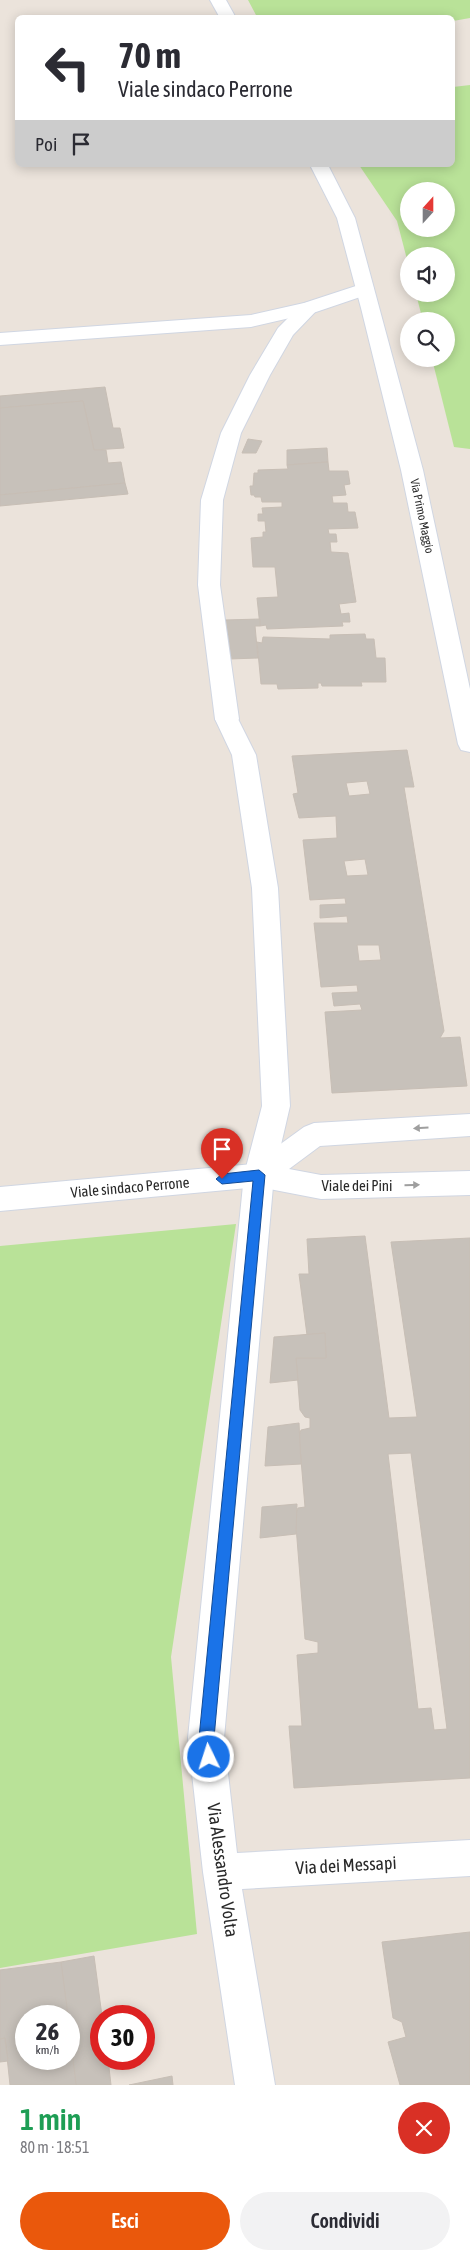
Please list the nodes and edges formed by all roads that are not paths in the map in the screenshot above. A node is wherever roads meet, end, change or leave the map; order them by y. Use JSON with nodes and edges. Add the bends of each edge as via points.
{"nodes":[{"id":1,"x":218,"y":0,"type":"edge"},
{"id":2,"x":226,"y":15,"type":"edge"},
{"id":3,"x":320,"y":167,"type":"edge"},
{"id":4,"x":365,"y":289,"type":"junction"},
{"id":5,"x":309,"y":308,"type":"junction"},
{"id":6,"x":0,"y":338,"type":"edge"},
{"id":7,"x":466,"y":711,"type":"edge"},
{"id":8,"x":470,"y":744,"type":"edge"},
{"id":9,"x":470,"y":1125,"type":"edge"},
{"id":10,"x":259,"y":1175,"type":"junction"},
{"id":11,"x":470,"y":1183,"type":"edge"},
{"id":12,"x":0,"y":1199,"type":"edge"},
{"id":13,"x":470,"y":1858,"type":"edge"},
{"id":14,"x":221,"y":1872,"type":"junction"},
{"id":15,"x":255,"y":2085,"type":"edge"}],
"edges":[{"from":1,"to":2,"type":"street"},
{"from":3,"to":4,"type":"street","name":"Via Primo Maggio","via":[[346,218]]},
{"from":4,"to":5,"type":"street"},
{"from":4,"to":7,"type":"street","name":"Via Primo Maggio","via":[[412,470]]},
{"from":5,"to":6,"type":"street","via":[[251,321]]},
{"from":5,"to":10,"type":"street","name":"Via Alessandro Volta","via":[[285,332],[260,375],[231,433],[212,500],[209,585],[227,719],[244,755],[265,888],[276,1106]]},
{"from":7,"to":8,"type":"street","name":"Via Primo Maggio"},
{"from":9,"to":10,"type":"street","one_way":true,"via":[[314,1135]]},
{"from":10,"to":11,"type":"street","name":"Viale dei Pini","one_way":true,"via":[[321,1187]]},
{"from":10,"to":12,"type":"street","name":"Viale sindaco Perrone"},
{"from":10,"to":14,"type":"street","name":"Via Alessandro Volta","via":[[206,1738]]},
{"from":13,"to":14,"type":"street","name":"Via dei Messapi"},
{"from":14,"to":15,"type":"street","name":"Via Alessandro Volta"}]}
